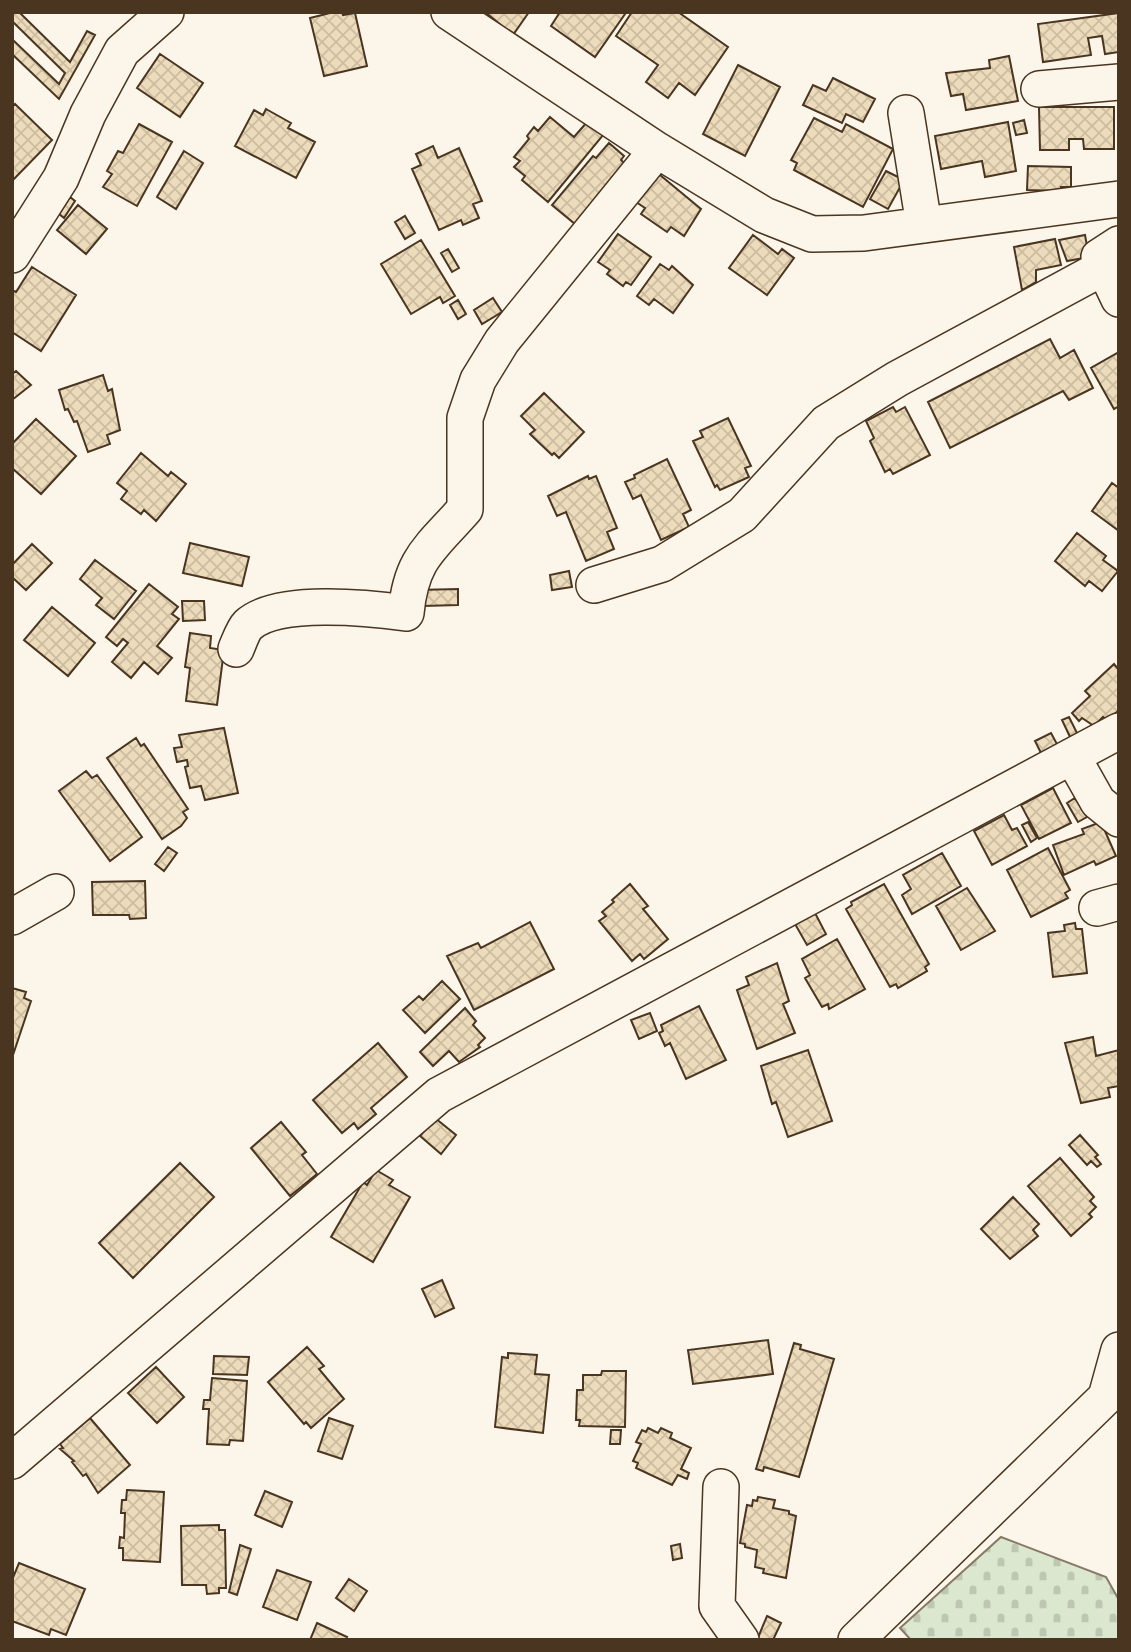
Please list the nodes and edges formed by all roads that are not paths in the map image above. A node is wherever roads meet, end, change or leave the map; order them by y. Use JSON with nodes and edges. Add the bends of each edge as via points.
{"nodes":[{"id":1,"x":166,"y":12,"type":"edge"},
{"id":2,"x":449,"y":12,"type":"edge"},
{"id":3,"x":1119,"y":82,"type":"edge"},
{"id":4,"x":1039,"y":89,"type":"dead end"},
{"id":5,"x":906,"y":113,"type":"dead end"},
{"id":6,"x":657,"y":150,"type":"junction"},
{"id":7,"x":1119,"y":199,"type":"edge"},
{"id":8,"x":924,"y":225,"type":"junction"},
{"id":9,"x":12,"y":255,"type":"edge"},
{"id":10,"x":1111,"y":256,"type":"edge"},
{"id":11,"x":1119,"y":299,"type":"edge"},
{"id":12,"x":594,"y":586,"type":"dead end"},
{"id":13,"x":236,"y":649,"type":"dead end"},
{"id":14,"x":1119,"y":731,"type":"edge"},
{"id":15,"x":1072,"y":756,"type":"junction"},
{"id":16,"x":1119,"y":819,"type":"edge"},
{"id":17,"x":55,"y":891,"type":"dead end"},
{"id":18,"x":13,"y":916,"type":"edge"},
{"id":19,"x":1119,"y":1350,"type":"edge"},
{"id":20,"x":1113,"y":1397,"type":"edge"},
{"id":21,"x":12,"y":1461,"type":"edge"},
{"id":22,"x":721,"y":1487,"type":"dead end"},
{"id":23,"x":877,"y":1633,"type":"edge"},
{"id":24,"x":741,"y":1640,"type":"edge"}],
"edges":[{"from":1,"to":9,"type":"street","via":[[122,51],[61,178]]},
{"from":2,"to":6,"type":"street"},
{"from":3,"to":4,"type":"street"},
{"from":5,"to":8,"type":"street"},
{"from":6,"to":8,"type":"street","via":[[764,215],[812,234]]},
{"from":6,"to":13,"type":"street","via":[[502,341],[478,380],[465,418],[465,509],[420,559],[410,579],[406,613],[351,605],[267,614],[247,625]]},
{"from":7,"to":8,"type":"street"},
{"from":10,"to":11,"type":"street"},
{"from":10,"to":12,"type":"street","via":[[826,424],[742,515],[662,564]]},
{"from":14,"to":15,"type":"street"},
{"from":15,"to":16,"type":"street","via":[[1098,802]]},
{"from":15,"to":21,"type":"street","via":[[439,1095]]},
{"from":17,"to":18,"type":"street"},
{"from":19,"to":20,"type":"street"},
{"from":20,"to":23,"type":"street"},
{"from":22,"to":24,"type":"street","via":[[717,1606]]}]}
